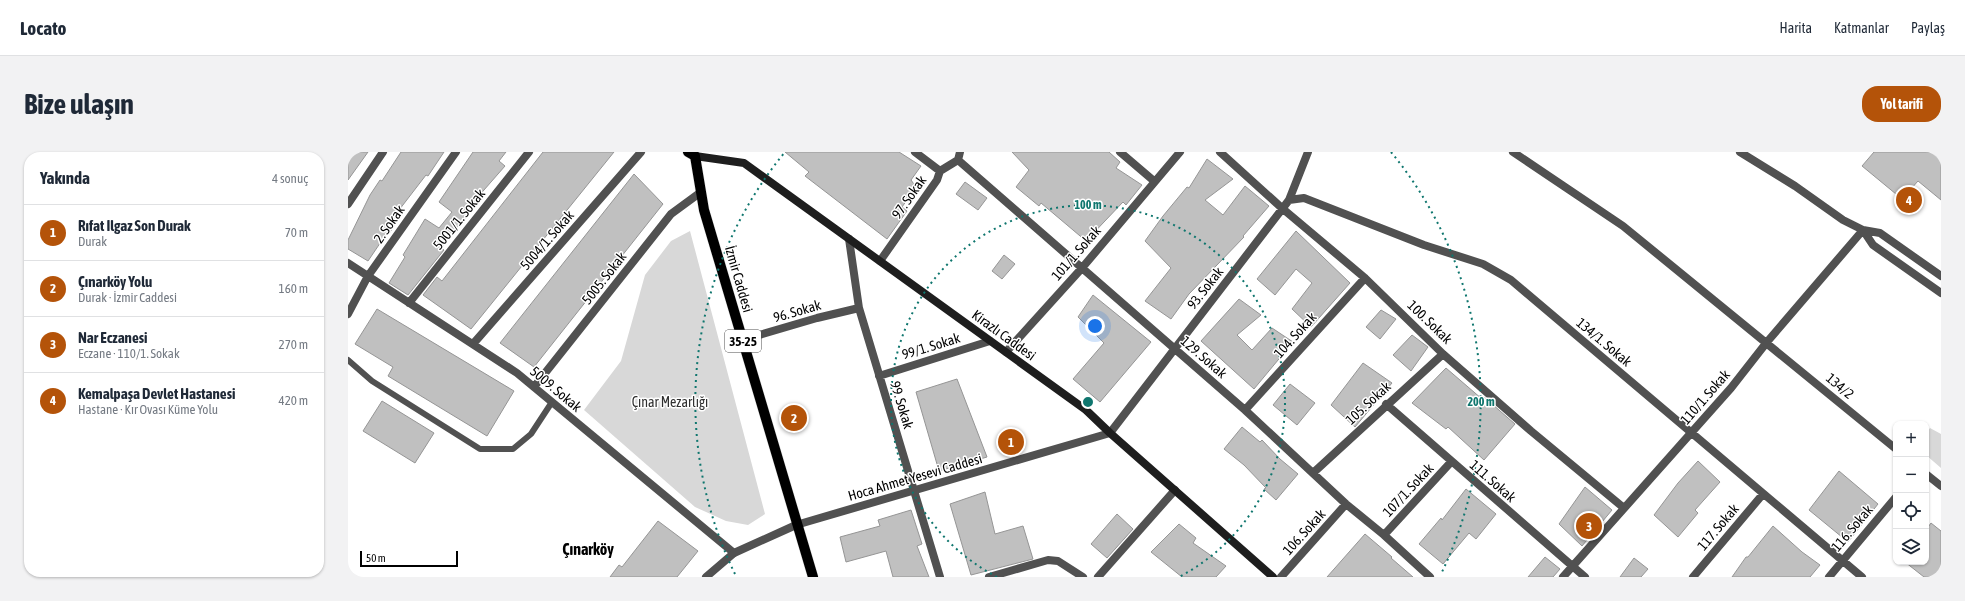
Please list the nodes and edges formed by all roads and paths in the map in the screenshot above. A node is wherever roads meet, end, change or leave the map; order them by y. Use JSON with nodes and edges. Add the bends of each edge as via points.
{"nodes":[{"id":1,"x":383,"y":152,"type":"edge"},
{"id":2,"x":456,"y":152,"type":"edge"},
{"id":3,"x":529,"y":152,"type":"edge"},
{"id":4,"x":641,"y":152,"type":"edge"},
{"id":5,"x":915,"y":152,"type":"edge"},
{"id":6,"x":1120,"y":152,"type":"edge"},
{"id":7,"x":1180,"y":152,"type":"edge"},
{"id":8,"x":1220,"y":152,"type":"edge"},
{"id":9,"x":1308,"y":152,"type":"edge"},
{"id":10,"x":1513,"y":152,"type":"edge"},
{"id":11,"x":1740,"y":152,"type":"edge"},
{"id":12,"x":694,"y":154,"type":"edge"},
{"id":13,"x":959,"y":156,"type":"edge"},
{"id":14,"x":940,"y":171,"type":"junction"},
{"id":15,"x":1154,"y":182,"type":"junction"},
{"id":16,"x":701,"y":192,"type":"junction"},
{"id":17,"x":1289,"y":200,"type":"junction"},
{"id":18,"x":348,"y":204,"type":"edge"},
{"id":19,"x":1283,"y":208,"type":"junction"},
{"id":20,"x":1863,"y":230,"type":"junction"},
{"id":21,"x":849,"y":239,"type":"junction"},
{"id":22,"x":880,"y":261,"type":"junction"},
{"id":23,"x":348,"y":263,"type":"edge"},
{"id":24,"x":1082,"y":268,"type":"junction"},
{"id":25,"x":368,"y":276,"type":"junction"},
{"id":26,"x":1941,"y":276,"type":"edge"},
{"id":27,"x":1365,"y":278,"type":"junction"},
{"id":28,"x":1941,"y":293,"type":"edge"},
{"id":29,"x":409,"y":303,"type":"junction"},
{"id":30,"x":859,"y":308,"type":"junction"},
{"id":31,"x":348,"y":314,"type":"edge"},
{"id":32,"x":742,"y":340,"type":"junction"},
{"id":33,"x":990,"y":341,"type":"junction"},
{"id":34,"x":1767,"y":342,"type":"junction"},
{"id":35,"x":473,"y":344,"type":"junction"},
{"id":36,"x":1175,"y":349,"type":"junction"},
{"id":37,"x":1006,"y":352,"type":"junction"},
{"id":38,"x":1443,"y":354,"type":"junction"},
{"id":39,"x":348,"y":360,"type":"edge"},
{"id":40,"x":879,"y":376,"type":"junction"},
{"id":41,"x":534,"y":387,"type":"junction"},
{"id":42,"x":552,"y":402,"type":"junction"},
{"id":43,"x":1386,"y":404,"type":"junction"},
{"id":44,"x":1244,"y":410,"type":"junction"},
{"id":45,"x":1691,"y":433,"type":"junction"},
{"id":46,"x":1110,"y":434,"type":"junction"},
{"id":47,"x":1893,"y":447,"type":"edge"},
{"id":48,"x":1451,"y":462,"type":"junction"},
{"id":49,"x":1312,"y":473,"type":"junction"},
{"id":50,"x":1929,"y":476,"type":"edge"},
{"id":51,"x":1941,"y":486,"type":"edge"},
{"id":52,"x":1174,"y":490,"type":"junction"},
{"id":53,"x":914,"y":491,"type":"junction"},
{"id":54,"x":1763,"y":494,"type":"junction"},
{"id":55,"x":1893,"y":500,"type":"edge"},
{"id":56,"x":1346,"y":504,"type":"junction"},
{"id":57,"x":1624,"y":508,"type":"junction"},
{"id":58,"x":796,"y":525,"type":"junction"},
{"id":59,"x":1384,"y":535,"type":"junction"},
{"id":60,"x":734,"y":553,"type":"junction"},
{"id":61,"x":1842,"y":560,"type":"junction"},
{"id":62,"x":1572,"y":566,"type":"junction"},
{"id":63,"x":706,"y":577,"type":"edge"},
{"id":64,"x":813,"y":577,"type":"edge"},
{"id":65,"x":940,"y":577,"type":"edge"},
{"id":66,"x":989,"y":577,"type":"edge"},
{"id":67,"x":1083,"y":577,"type":"edge"},
{"id":68,"x":1098,"y":577,"type":"edge"},
{"id":69,"x":1273,"y":577,"type":"edge"},
{"id":70,"x":1281,"y":577,"type":"edge"},
{"id":71,"x":1430,"y":577,"type":"edge"},
{"id":72,"x":1563,"y":577,"type":"edge"},
{"id":73,"x":1585,"y":577,"type":"edge"},
{"id":74,"x":1693,"y":577,"type":"edge"},
{"id":75,"x":1829,"y":577,"type":"edge"},
{"id":76,"x":1862,"y":577,"type":"edge"}],
"edges":[{"from":1,"to":18,"type":"street"},
{"from":2,"to":25,"type":"street","name":"2. Sokak"},
{"from":3,"to":29,"type":"street","name":"5001/1. Sokak"},
{"from":4,"to":35,"type":"street","name":"5004/1. Sokak"},
{"from":5,"to":14,"type":"street"},
{"from":6,"to":15,"type":"street"},
{"from":7,"to":15,"type":"street","name":"101/1. Sokak"},
{"from":8,"to":19,"type":"street","name":"100. Sokak"},
{"from":9,"to":17,"type":"street","name":"93. Sokak"},
{"from":10,"to":34,"type":"street","name":"134/2","via":[[1623,226]]},
{"from":11,"to":20,"type":"street","via":[[1843,220]]},
{"from":12,"to":16,"type":"main road","name":"İzmir Caddesi","number":"35-25"},
{"from":12,"to":21,"type":"main road","name":"Kirazlı Caddesi","via":[[744,163]]},
{"from":13,"to":14,"type":"street","name":"97. Sokak"},
{"from":13,"to":24,"type":"street","name":"129. Sokak"},
{"from":14,"to":22,"type":"street","name":"97. Sokak","via":[[937,180]]},
{"from":15,"to":24,"type":"street","name":"101/1. Sokak"},
{"from":16,"to":32,"type":"main road","name":"İzmir Caddesi","number":"35-25"},
{"from":16,"to":41,"type":"street","name":"5005. Sokak","via":[[670,214]]},
{"from":17,"to":19,"type":"street","name":"93. Sokak"},
{"from":17,"to":45,"type":"street","name":"134/1. Sokak","via":[[1304,198],[1424,245],[1483,264],[1511,280]]},
{"from":19,"to":27,"type":"street","name":"100. Sokak"},
{"from":19,"to":36,"type":"street","name":"93. Sokak"},
{"from":20,"to":26,"type":"street","via":[[1880,233]]},
{"from":20,"to":28,"type":"street","via":[[1874,245]]},
{"from":20,"to":34,"type":"street","name":"110/1. Sokak"},
{"from":21,"to":22,"type":"main road","name":"Kirazlı Caddesi"},
{"from":21,"to":30,"type":"street","name":"99. Sokak"},
{"from":22,"to":33,"type":"main road","name":"Kirazlı Caddesi"},
{"from":23,"to":25,"type":"street","name":"5009. Sokak"},
{"from":24,"to":36,"type":"street","name":"129. Sokak"},
{"from":24,"to":37,"type":"street","name":"101/1. Sokak"},
{"from":25,"to":29,"type":"street","name":"5009. Sokak"},
{"from":25,"to":31,"type":"street","name":"2. Sokak"},
{"from":27,"to":38,"type":"street","name":"100. Sokak"},
{"from":27,"to":44,"type":"street","name":"104. Sokak"},
{"from":29,"to":35,"type":"street","name":"5009. Sokak"},
{"from":30,"to":32,"type":"street","name":"96. Sokak"},
{"from":30,"to":40,"type":"street","name":"99. Sokak"},
{"from":32,"to":58,"type":"main road","name":"İzmir Caddesi","number":"35-25"},
{"from":33,"to":37,"type":"main road","name":"Kirazlı Caddesi"},
{"from":33,"to":40,"type":"street","name":"99/1. Sokak"},
{"from":34,"to":45,"type":"street","name":"110/1. Sokak"},
{"from":34,"to":47,"type":"street","name":"134/2"},
{"from":35,"to":41,"type":"street","name":"5009. Sokak"},
{"from":36,"to":44,"type":"street","name":"129. Sokak"},
{"from":36,"to":46,"type":"street","name":"93. Sokak"},
{"from":37,"to":46,"type":"main road","name":"Kirazlı Caddesi","via":[[1086,410]]},
{"from":38,"to":43,"type":"street","name":"105. Sokak"},
{"from":38,"to":57,"type":"street","name":"100. Sokak"},
{"from":39,"to":42,"type":"lane","via":[[372,381],[480,449],[513,449],[531,434]]},
{"from":40,"to":53,"type":"street","name":"99. Sokak"},
{"from":41,"to":42,"type":"street","name":"5009. Sokak"},
{"from":42,"to":60,"type":"street","name":"5009. Sokak"},
{"from":43,"to":48,"type":"street","name":"111. Sokak"},
{"from":43,"to":49,"type":"street","name":"105. Sokak"},
{"from":44,"to":49,"type":"street","name":"129. Sokak"},
{"from":45,"to":54,"type":"street","name":"134/1. Sokak"},
{"from":45,"to":57,"type":"street","name":"110/1. Sokak"},
{"from":46,"to":52,"type":"main road","name":"Kirazlı Caddesi"},
{"from":46,"to":53,"type":"street","name":"Hoca Ahmet Yesevi Caddesi"},
{"from":48,"to":59,"type":"street","name":"107/1. Sokak"},
{"from":48,"to":62,"type":"street","name":"111. Sokak"},
{"from":49,"to":56,"type":"street","name":"129. Sokak"},
{"from":50,"to":51,"type":"street"},
{"from":52,"to":68,"type":"street"},
{"from":52,"to":69,"type":"main road","name":"Kirazlı Caddesi"},
{"from":53,"to":58,"type":"street","name":"Hoca Ahmet Yesevi Caddesi"},
{"from":53,"to":65,"type":"street","name":"99. Sokak"},
{"from":54,"to":61,"type":"street","name":"134/1. Sokak"},
{"from":54,"to":74,"type":"street","name":"117. Sokak"},
{"from":55,"to":61,"type":"street","name":"116. Sokak"},
{"from":56,"to":59,"type":"street","name":"129. Sokak"},
{"from":56,"to":70,"type":"street","name":"106. Sokak"},
{"from":57,"to":62,"type":"street","name":"110/1. Sokak"},
{"from":58,"to":60,"type":"street","name":"Hoca Ahmet Yesevi Caddesi"},
{"from":58,"to":64,"type":"main road","name":"İzmir Caddesi","number":"35-25"},
{"from":59,"to":71,"type":"street","name":"129. Sokak"},
{"from":60,"to":63,"type":"street","name":"Hoca Ahmet Yesevi Caddesi"},
{"from":61,"to":75,"type":"street","name":"116. Sokak"},
{"from":61,"to":76,"type":"street","name":"134/1. Sokak"},
{"from":62,"to":72,"type":"street","name":"110/1. Sokak"},
{"from":62,"to":73,"type":"street","name":"111. Sokak"},
{"from":66,"to":67,"type":"street","via":[[1048,560],[1058,561]]}]}
